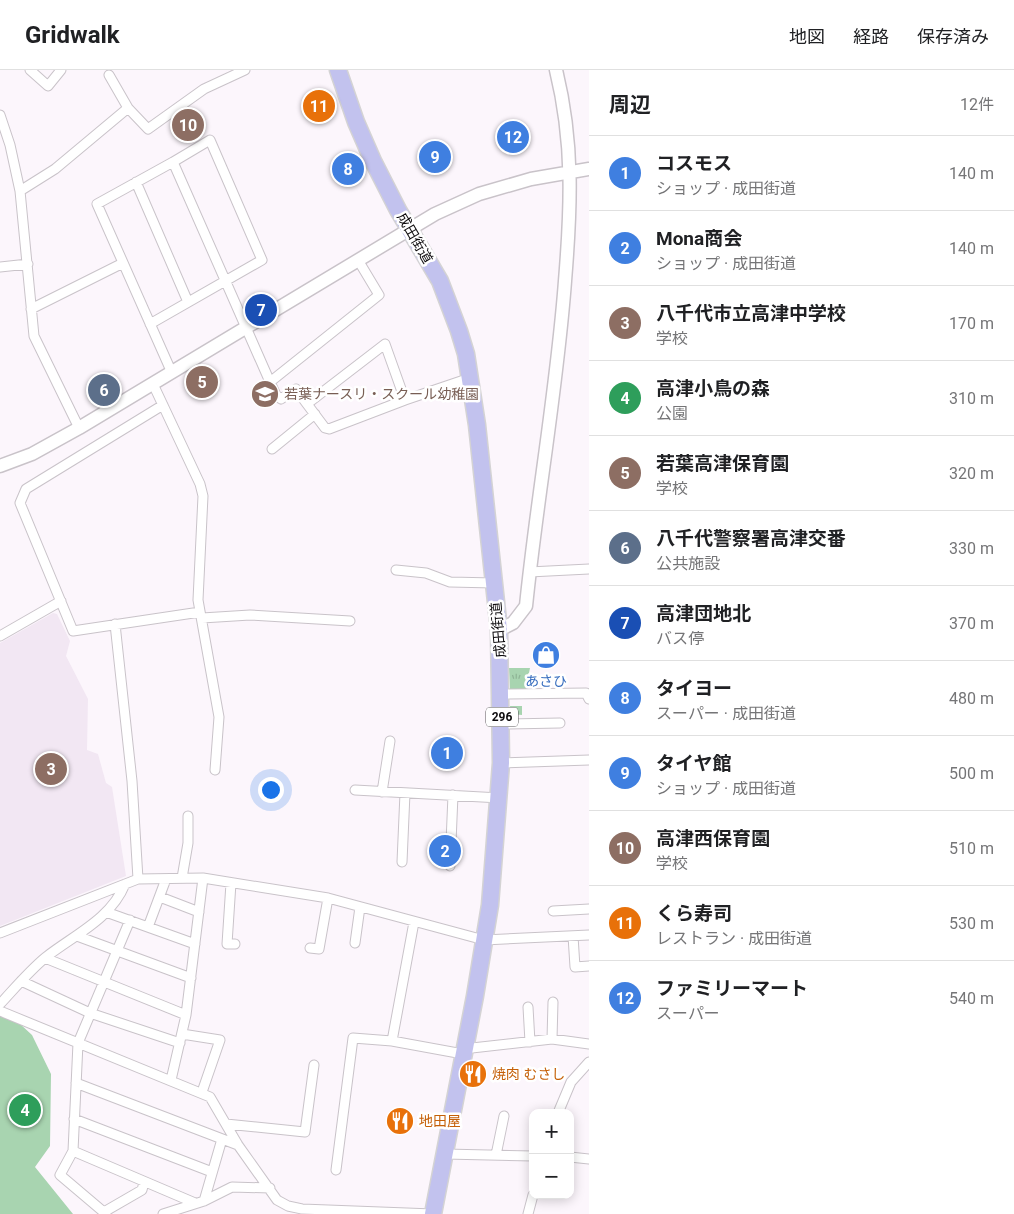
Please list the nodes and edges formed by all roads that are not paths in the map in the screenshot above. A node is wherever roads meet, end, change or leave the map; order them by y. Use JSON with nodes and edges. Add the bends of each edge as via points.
{"nodes":[{"id":1,"x":30,"y":70,"type":"edge"},
{"id":2,"x":62,"y":70,"type":"edge"},
{"id":3,"x":245,"y":70,"type":"edge"},
{"id":4,"x":338,"y":70,"type":"edge"},
{"id":5,"x":556,"y":70,"type":"edge"},
{"id":6,"x":109,"y":75,"type":"dead end"},
{"id":7,"x":128,"y":108,"type":"junction"},
{"id":8,"x":0,"y":115,"type":"edge"},
{"id":9,"x":173,"y":162,"type":"junction"},
{"id":10,"x":589,"y":169,"type":"edge"},
{"id":11,"x":571,"y":173,"type":"junction"},
{"id":12,"x":589,"y":179,"type":"edge"},
{"id":13,"x":136,"y":182,"type":"junction"},
{"id":14,"x":20,"y":191,"type":"junction"},
{"id":15,"x":410,"y":229,"type":"junction"},
{"id":16,"x":358,"y":260,"type":"junction"},
{"id":17,"x":123,"y":262,"type":"junction"},
{"id":18,"x":28,"y":264,"type":"junction"},
{"id":19,"x":0,"y":266,"type":"edge"},
{"id":20,"x":225,"y":282,"type":"junction"},
{"id":21,"x":188,"y":302,"type":"junction"},
{"id":22,"x":31,"y":309,"type":"junction"},
{"id":23,"x":150,"y":324,"type":"junction"},
{"id":24,"x":246,"y":328,"type":"junction"},
{"id":25,"x":172,"y":372,"type":"junction"},
{"id":26,"x":470,"y":378,"type":"junction"},
{"id":27,"x":270,"y":382,"type":"junction"},
{"id":28,"x":153,"y":384,"type":"junction"},
{"id":29,"x":405,"y":400,"type":"junction"},
{"id":30,"x":308,"y":404,"type":"junction"},
{"id":31,"x":163,"y":405,"type":"junction"},
{"id":32,"x":315,"y":414,"type":"junction"},
{"id":33,"x":79,"y":428,"type":"junction"},
{"id":34,"x":272,"y":448,"type":"dead end"},
{"id":35,"x":0,"y":466,"type":"edge"},
{"id":36,"x":589,"y":569,"type":"edge"},
{"id":37,"x":396,"y":570,"type":"dead end"},
{"id":38,"x":529,"y":572,"type":"junction"},
{"id":39,"x":494,"y":583,"type":"junction"},
{"id":40,"x":61,"y":601,"type":"junction"},
{"id":41,"x":201,"y":615,"type":"junction"},
{"id":42,"x":350,"y":622,"type":"dead end"},
{"id":43,"x":115,"y":624,"type":"junction"},
{"id":44,"x":498,"y":630,"type":"junction"},
{"id":45,"x":0,"y":636,"type":"edge"},
{"id":46,"x":502,"y":694,"type":"junction"},
{"id":47,"x":589,"y":699,"type":"edge"},
{"id":48,"x":502,"y":724,"type":"junction"},
{"id":49,"x":560,"y":724,"type":"dead end"},
{"id":50,"x":390,"y":741,"type":"dead end"},
{"id":51,"x":589,"y":760,"type":"edge"},
{"id":52,"x":502,"y":762,"type":"junction"},
{"id":53,"x":216,"y":770,"type":"dead end"},
{"id":54,"x":355,"y":790,"type":"dead end"},
{"id":55,"x":382,"y":792,"type":"junction"},
{"id":56,"x":405,"y":793,"type":"junction"},
{"id":57,"x":453,"y":796,"type":"junction"},
{"id":58,"x":500,"y":798,"type":"junction"},
{"id":59,"x":188,"y":816,"type":"dead end"},
{"id":60,"x":402,"y":862,"type":"dead end"},
{"id":61,"x":450,"y":866,"type":"dead end"},
{"id":62,"x":182,"y":878,"type":"junction"},
{"id":63,"x":203,"y":878,"type":"junction"},
{"id":64,"x":138,"y":879,"type":"junction"},
{"id":65,"x":166,"y":879,"type":"junction"},
{"id":66,"x":231,"y":882,"type":"junction"},
{"id":67,"x":125,"y":884,"type":"junction"},
{"id":68,"x":160,"y":897,"type":"junction"},
{"id":69,"x":328,"y":898,"type":"junction"},
{"id":70,"x":360,"y":907,"type":"junction"},
{"id":71,"x":589,"y":909,"type":"edge"},
{"id":72,"x":553,"y":911,"type":"dead end"},
{"id":73,"x":106,"y":912,"type":"junction"},
{"id":74,"x":199,"y":912,"type":"junction"},
{"id":75,"x":130,"y":920,"type":"junction"},
{"id":76,"x":414,"y":922,"type":"junction"},
{"id":77,"x":148,"y":927,"type":"junction"},
{"id":78,"x":0,"y":933,"type":"edge"},
{"id":79,"x":589,"y":935,"type":"edge"},
{"id":80,"x":77,"y":936,"type":"junction"},
{"id":81,"x":572,"y":936,"type":"junction"},
{"id":82,"x":484,"y":940,"type":"junction"},
{"id":83,"x":355,"y":943,"type":"dead end"},
{"id":84,"x":195,"y":944,"type":"junction"},
{"id":85,"x":235,"y":944,"type":"dead end"},
{"id":86,"x":310,"y":948,"type":"dead end"},
{"id":87,"x":117,"y":951,"type":"junction"},
{"id":88,"x":45,"y":958,"type":"junction"},
{"id":89,"x":589,"y":966,"type":"edge"},
{"id":90,"x":191,"y":978,"type":"junction"},
{"id":91,"x":20,"y":981,"type":"junction"},
{"id":92,"x":104,"y":982,"type":"junction"},
{"id":93,"x":553,"y":1002,"type":"dead end"},
{"id":94,"x":0,"y":1004,"type":"edge"},
{"id":95,"x":528,"y":1007,"type":"dead end"},
{"id":96,"x":0,"y":1011,"type":"edge"},
{"id":97,"x":90,"y":1013,"type":"junction"},
{"id":98,"x":186,"y":1015,"type":"junction"},
{"id":99,"x":181,"y":1039,"type":"junction"},
{"id":100,"x":552,"y":1039,"type":"junction"},
{"id":101,"x":392,"y":1041,"type":"junction"},
{"id":102,"x":530,"y":1042,"type":"junction"},
{"id":103,"x":78,"y":1043,"type":"junction"},
{"id":104,"x":589,"y":1044,"type":"edge"},
{"id":105,"x":463,"y":1051,"type":"junction"},
{"id":106,"x":589,"y":1062,"type":"edge"},
{"id":107,"x":314,"y":1065,"type":"dead end"},
{"id":108,"x":171,"y":1080,"type":"junction"},
{"id":109,"x":76,"y":1084,"type":"junction"},
{"id":110,"x":202,"y":1092,"type":"junction"},
{"id":111,"x":560,"y":1109,"type":"edge"},
{"id":112,"x":504,"y":1116,"type":"dead end"},
{"id":113,"x":74,"y":1119,"type":"junction"},
{"id":114,"x":226,"y":1124,"type":"junction"},
{"id":115,"x":222,"y":1139,"type":"junction"},
{"id":116,"x":238,"y":1145,"type":"junction"},
{"id":117,"x":73,"y":1151,"type":"junction"},
{"id":118,"x":445,"y":1154,"type":"junction"},
{"id":119,"x":496,"y":1155,"type":"junction"},
{"id":120,"x":529,"y":1156,"type":"edge"},
{"id":121,"x":574,"y":1158,"type":"edge"},
{"id":122,"x":589,"y":1159,"type":"edge"},
{"id":123,"x":336,"y":1170,"type":"dead end"},
{"id":124,"x":212,"y":1172,"type":"junction"},
{"id":125,"x":144,"y":1182,"type":"junction"},
{"id":126,"x":270,"y":1188,"type":"junction"},
{"id":127,"x":533,"y":1199,"type":"edge"},
{"id":128,"x":200,"y":1202,"type":"junction"},
{"id":129,"x":105,"y":1213,"type":"edge"},
{"id":130,"x":367,"y":1213,"type":"edge"},
{"id":131,"x":163,"y":1214,"type":"edge"},
{"id":132,"x":433,"y":1214,"type":"edge"},
{"id":133,"x":528,"y":1214,"type":"edge"}],
"edges":[{"from":1,"to":2,"type":"street","via":[[48,86]]},
{"from":3,"to":7,"type":"street","via":[[204,89],[148,129]]},
{"from":4,"to":15,"type":"highway","name":"成田街道","number":"296","via":[[373,161]]},
{"from":5,"to":11,"type":"street"},
{"from":6,"to":7,"type":"street"},
{"from":7,"to":14,"type":"street","via":[[55,170]]},
{"from":8,"to":14,"type":"street"},
{"from":9,"to":13,"type":"street"},
{"from":9,"to":20,"type":"street"},
{"from":9,"to":20,"type":"street","via":[[210,140],[262,260]]},
{"from":10,"to":11,"type":"street"},
{"from":11,"to":12,"type":"street"},
{"from":11,"to":15,"type":"street","via":[[531,179],[479,194]]},
{"from":11,"to":38,"type":"street","via":[[562,326]]},
{"from":13,"to":17,"type":"street","via":[[97,204]]},
{"from":13,"to":21,"type":"street"},
{"from":14,"to":18,"type":"street"},
{"from":15,"to":16,"type":"street"},
{"from":15,"to":26,"type":"highway","name":"成田街道","number":"296","via":[[451,306]]},
{"from":16,"to":24,"type":"street"},
{"from":16,"to":27,"type":"street","via":[[379,294]]},
{"from":17,"to":22,"type":"street"},
{"from":17,"to":23,"type":"street"},
{"from":18,"to":19,"type":"street"},
{"from":18,"to":22,"type":"street"},
{"from":20,"to":21,"type":"street"},
{"from":20,"to":24,"type":"street"},
{"from":21,"to":23,"type":"street"},
{"from":22,"to":33,"type":"street","via":[[34,336]]},
{"from":23,"to":25,"type":"street"},
{"from":24,"to":25,"type":"street"},
{"from":24,"to":27,"type":"street"},
{"from":25,"to":28,"type":"street"},
{"from":26,"to":29,"type":"street"},
{"from":26,"to":39,"type":"highway","name":"成田街道","number":"296"},
{"from":27,"to":30,"type":"street","via":[[281,398],[296,389]]},
{"from":28,"to":31,"type":"street"},
{"from":28,"to":33,"type":"street"},
{"from":29,"to":30,"type":"street","via":[[385,344]]},
{"from":29,"to":32,"type":"street","via":[[329,429]]},
{"from":30,"to":32,"type":"street"},
{"from":31,"to":40,"type":"street","via":[[26,489],[20,503]]},
{"from":31,"to":41,"type":"street","via":[[203,496],[198,600]]},
{"from":32,"to":34,"type":"street"},
{"from":33,"to":35,"type":"street","via":[[41,450]]},
{"from":36,"to":38,"type":"street"},
{"from":37,"to":39,"type":"street","via":[[426,573],[450,582]]},
{"from":38,"to":44,"type":"street","via":[[526,606],[513,623]]},
{"from":39,"to":44,"type":"highway","name":"成田街道","number":"296"},
{"from":40,"to":43,"type":"street","via":[[73,631]]},
{"from":40,"to":45,"type":"street"},
{"from":41,"to":42,"type":"street"},
{"from":41,"to":43,"type":"street"},
{"from":41,"to":53,"type":"street","via":[[219,717]]},
{"from":43,"to":64,"type":"street","via":[[132,781]]},
{"from":44,"to":46,"type":"highway","name":"成田街道","number":"296"},
{"from":46,"to":47,"type":"street","via":[[586,693]]},
{"from":46,"to":48,"type":"highway","name":"成田街道","number":"296"},
{"from":48,"to":49,"type":"street"},
{"from":48,"to":52,"type":"highway","name":"成田街道","number":"296"},
{"from":50,"to":55,"type":"street"},
{"from":51,"to":52,"type":"street"},
{"from":52,"to":58,"type":"highway","name":"成田街道","number":"296"},
{"from":54,"to":55,"type":"street"},
{"from":55,"to":56,"type":"street"},
{"from":56,"to":57,"type":"street"},
{"from":56,"to":60,"type":"street"},
{"from":57,"to":58,"type":"street"},
{"from":57,"to":61,"type":"street"},
{"from":58,"to":82,"type":"highway","name":"成田街道","number":"296"},
{"from":59,"to":62,"type":"street","via":[[188,843]]},
{"from":62,"to":63,"type":"street"},
{"from":62,"to":65,"type":"street"},
{"from":63,"to":66,"type":"street"},
{"from":63,"to":74,"type":"street"},
{"from":64,"to":65,"type":"street"},
{"from":64,"to":67,"type":"street"},
{"from":65,"to":68,"type":"street"},
{"from":66,"to":69,"type":"street"},
{"from":66,"to":85,"type":"street","via":[[227,944]]},
{"from":67,"to":73,"type":"street"},
{"from":67,"to":78,"type":"street"},
{"from":68,"to":74,"type":"street"},
{"from":68,"to":77,"type":"street"},
{"from":69,"to":70,"type":"street"},
{"from":69,"to":86,"type":"street","via":[[319,949]]},
{"from":70,"to":76,"type":"street"},
{"from":70,"to":83,"type":"street"},
{"from":71,"to":72,"type":"street"},
{"from":73,"to":75,"type":"street"},
{"from":73,"to":80,"type":"street"},
{"from":74,"to":84,"type":"street"},
{"from":75,"to":77,"type":"street"},
{"from":75,"to":87,"type":"street"},
{"from":76,"to":82,"type":"street"},
{"from":76,"to":101,"type":"street"},
{"from":77,"to":84,"type":"street"},
{"from":79,"to":81,"type":"street"},
{"from":80,"to":87,"type":"street"},
{"from":80,"to":88,"type":"street"},
{"from":81,"to":82,"type":"street"},
{"from":81,"to":89,"type":"street","via":[[575,967]]},
{"from":82,"to":105,"type":"highway","name":"成田街道","number":"296"},
{"from":84,"to":90,"type":"street"},
{"from":87,"to":90,"type":"street"},
{"from":87,"to":92,"type":"street"},
{"from":88,"to":91,"type":"street"},
{"from":88,"to":92,"type":"street"},
{"from":90,"to":98,"type":"street"},
{"from":91,"to":94,"type":"street"},
{"from":91,"to":97,"type":"street"},
{"from":92,"to":97,"type":"street"},
{"from":92,"to":98,"type":"street"},
{"from":93,"to":100,"type":"street"},
{"from":95,"to":102,"type":"street"},
{"from":96,"to":103,"type":"street"},
{"from":97,"to":99,"type":"street"},
{"from":97,"to":103,"type":"street"},
{"from":98,"to":99,"type":"street"},
{"from":99,"to":108,"type":"street"},
{"from":99,"to":110,"type":"street","via":[[220,1040]]},
{"from":100,"to":102,"type":"street"},
{"from":100,"to":104,"type":"street"},
{"from":101,"to":105,"type":"street"},
{"from":101,"to":123,"type":"street","via":[[353,1038]]},
{"from":102,"to":105,"type":"street"},
{"from":103,"to":108,"type":"street"},
{"from":103,"to":109,"type":"street"},
{"from":105,"to":118,"type":"highway","name":"成田街道","number":"296"},
{"from":106,"to":111,"type":"street","via":[[572,1082]]},
{"from":107,"to":114,"type":"street","via":[[305,1132]]},
{"from":108,"to":110,"type":"street"},
{"from":109,"to":113,"type":"street"},
{"from":109,"to":115,"type":"street"},
{"from":110,"to":114,"type":"street","via":[[210,1097]]},
{"from":112,"to":119,"type":"street"},
{"from":113,"to":117,"type":"street"},
{"from":113,"to":124,"type":"street"},
{"from":114,"to":116,"type":"street"},
{"from":115,"to":116,"type":"street"},
{"from":115,"to":124,"type":"street"},
{"from":116,"to":126,"type":"street"},
{"from":117,"to":125,"type":"street"},
{"from":117,"to":129,"type":"street","via":[[60,1175]]},
{"from":118,"to":119,"type":"street"},
{"from":118,"to":132,"type":"highway","name":"成田街道","number":"296"},
{"from":119,"to":120,"type":"street"},
{"from":121,"to":122,"type":"street"},
{"from":124,"to":128,"type":"street"},
{"from":125,"to":128,"type":"street"},
{"from":125,"to":129,"type":"street","via":[[142,1190]]},
{"from":126,"to":128,"type":"street","via":[[232,1187]]},
{"from":126,"to":130,"type":"street","via":[[277,1200],[288,1206]]},
{"from":127,"to":133,"type":"street"},
{"from":128,"to":131,"type":"street"},
{"from":130,"to":132,"type":"street"}]}
